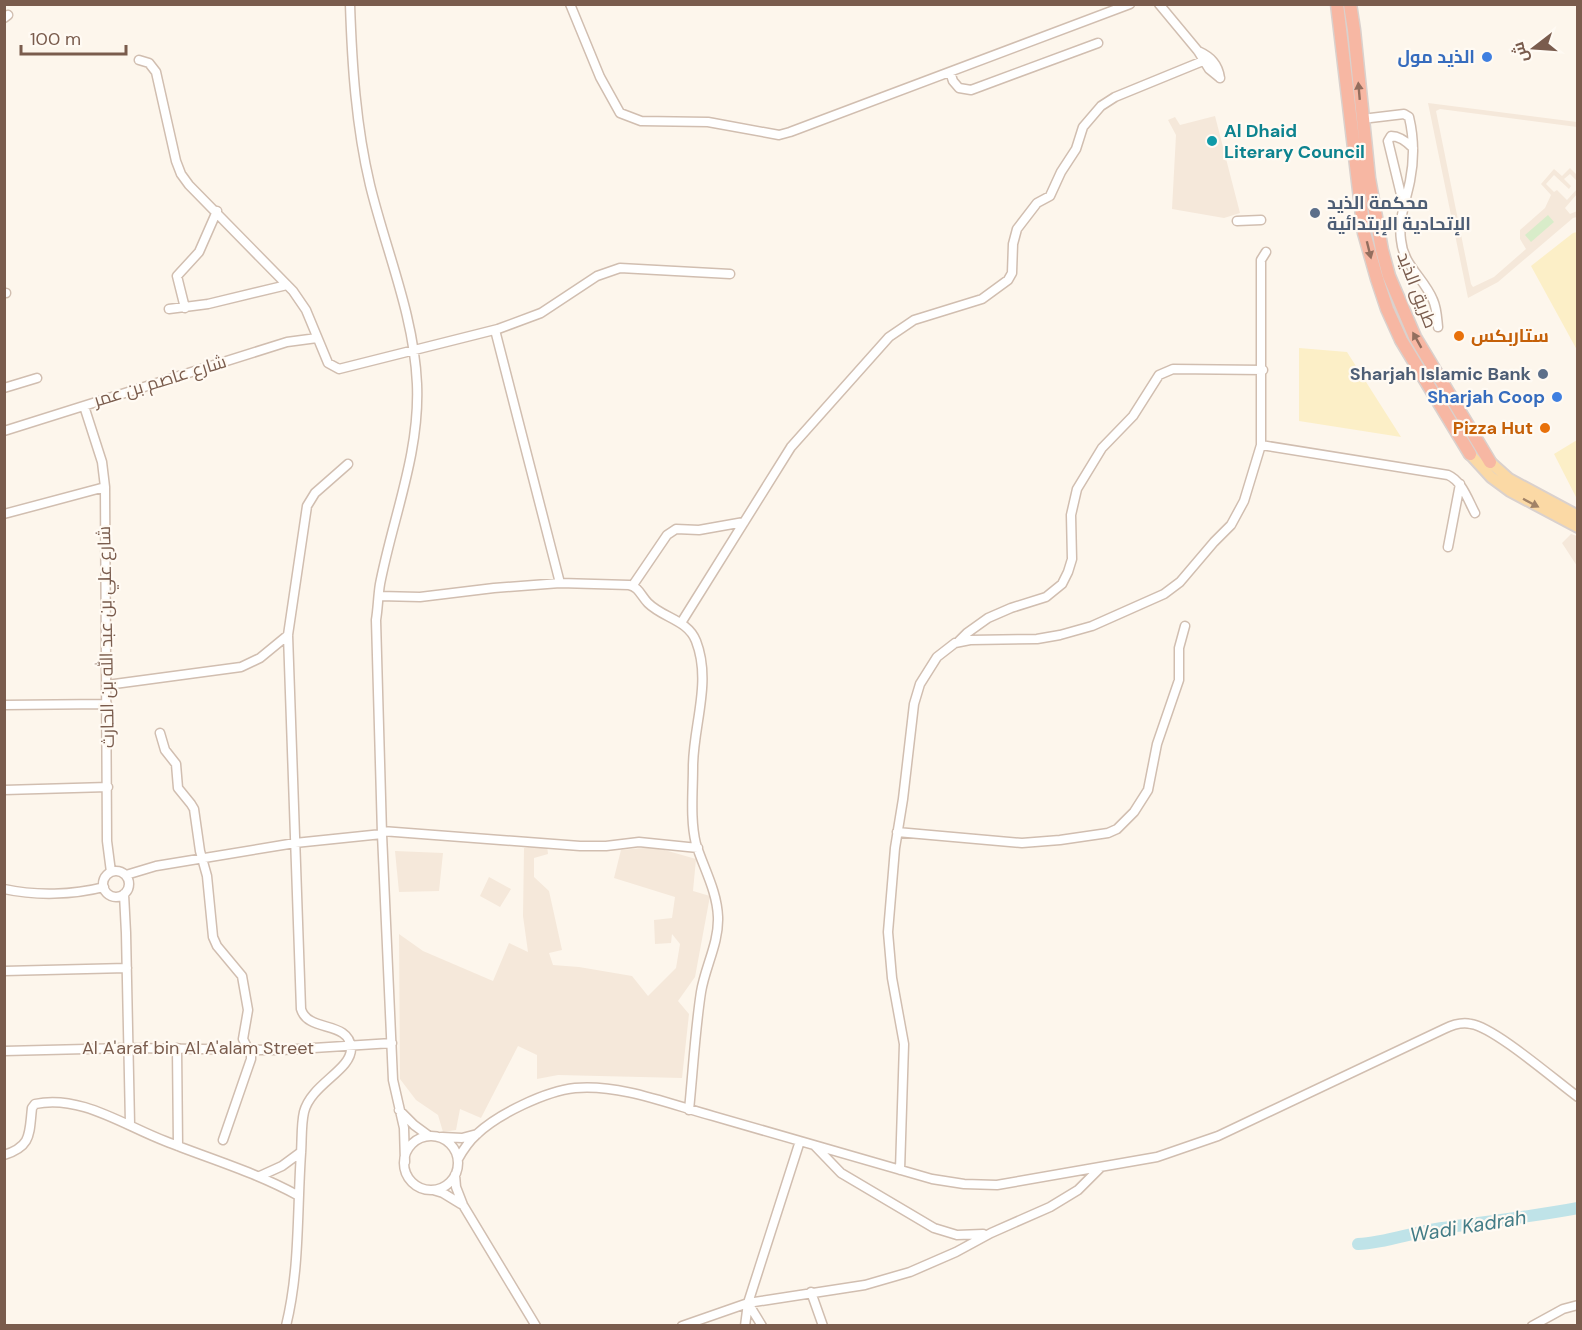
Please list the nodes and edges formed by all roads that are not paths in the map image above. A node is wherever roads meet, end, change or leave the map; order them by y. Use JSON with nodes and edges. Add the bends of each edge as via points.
{"nodes":[{"id":1,"x":350,"y":4,"type":"edge"},
{"id":2,"x":570,"y":4,"type":"edge"},
{"id":3,"x":1130,"y":4,"type":"edge"},
{"id":4,"x":1159,"y":4,"type":"edge"},
{"id":5,"x":1328,"y":4,"type":"edge"},
{"id":6,"x":1337,"y":4,"type":"edge"},
{"id":7,"x":1350,"y":4,"type":"edge"},
{"id":8,"x":1355,"y":4,"type":"edge"},
{"id":9,"x":1354,"y":30,"type":"junction"},
{"id":10,"x":1098,"y":43,"type":"dead end"},
{"id":11,"x":1342,"y":44,"type":"junction"},
{"id":12,"x":1198,"y":51,"type":"junction"},
{"id":13,"x":139,"y":60,"type":"dead end"},
{"id":14,"x":1203,"y":61,"type":"junction"},
{"id":15,"x":950,"y":72,"type":"junction"},
{"id":16,"x":1362,"y":119,"type":"junction"},
{"id":17,"x":1413,"y":148,"type":"junction"},
{"id":18,"x":1403,"y":206,"type":"junction"},
{"id":19,"x":216,"y":211,"type":"junction"},
{"id":20,"x":1261,"y":220,"type":"dead end"},
{"id":21,"x":1237,"y":221,"type":"dead end"},
{"id":22,"x":1266,"y":252,"type":"dead end"},
{"id":23,"x":730,"y":274,"type":"dead end"},
{"id":24,"x":287,"y":285,"type":"junction"},
{"id":25,"x":185,"y":308,"type":"junction"},
{"id":26,"x":169,"y":309,"type":"dead end"},
{"id":27,"x":1438,"y":327,"type":"dead end"},
{"id":28,"x":495,"y":330,"type":"junction"},
{"id":29,"x":317,"y":338,"type":"junction"},
{"id":30,"x":415,"y":351,"type":"junction"},
{"id":31,"x":1263,"y":370,"type":"junction"},
{"id":32,"x":37,"y":378,"type":"dead end"},
{"id":33,"x":4,"y":388,"type":"edge"},
{"id":34,"x":84,"y":406,"type":"junction"},
{"id":35,"x":4,"y":431,"type":"edge"},
{"id":36,"x":1261,"y":445,"type":"junction"},
{"id":37,"x":1470,"y":454,"type":"joint"},
{"id":38,"x":1490,"y":462,"type":"joint"},
{"id":39,"x":348,"y":464,"type":"dead end"},
{"id":40,"x":1460,"y":484,"type":"junction"},
{"id":41,"x":105,"y":487,"type":"junction"},
{"id":42,"x":1475,"y":513,"type":"dead end"},
{"id":43,"x":4,"y":514,"type":"edge"},
{"id":44,"x":1578,"y":516,"type":"edge"},
{"id":45,"x":744,"y":522,"type":"junction"},
{"id":46,"x":1578,"y":527,"type":"edge"},
{"id":47,"x":1448,"y":548,"type":"dead end"},
{"id":48,"x":560,"y":583,"type":"junction"},
{"id":49,"x":633,"y":585,"type":"junction"},
{"id":50,"x":379,"y":596,"type":"junction"},
{"id":51,"x":681,"y":623,"type":"junction"},
{"id":52,"x":1185,"y":626,"type":"dead end"},
{"id":53,"x":288,"y":635,"type":"junction"},
{"id":54,"x":958,"y":642,"type":"junction"},
{"id":55,"x":107,"y":685,"type":"junction"},
{"id":56,"x":107,"y":704,"type":"junction"},
{"id":57,"x":4,"y":705,"type":"edge"},
{"id":58,"x":160,"y":733,"type":"dead end"},
{"id":59,"x":108,"y":787,"type":"junction"},
{"id":60,"x":4,"y":789,"type":"edge"},
{"id":61,"x":897,"y":832,"type":"junction"},
{"id":62,"x":382,"y":833,"type":"junction"},
{"id":63,"x":294,"y":843,"type":"junction"},
{"id":64,"x":698,"y":848,"type":"junction"},
{"id":65,"x":202,"y":859,"type":"junction"},
{"id":66,"x":111,"y":872,"type":"junction"},
{"id":67,"x":126,"y":875,"type":"junction"},
{"id":68,"x":104,"y":887,"type":"junction"},
{"id":69,"x":4,"y":889,"type":"edge"},
{"id":70,"x":124,"y":894,"type":"junction"},
{"id":71,"x":127,"y":969,"type":"junction"},
{"id":72,"x":4,"y":971,"type":"edge"},
{"id":73,"x":392,"y":1043,"type":"junction"},
{"id":74,"x":351,"y":1046,"type":"junction"},
{"id":75,"x":128,"y":1048,"type":"junction"},
{"id":76,"x":177,"y":1048,"type":"junction"},
{"id":77,"x":247,"y":1048,"type":"junction"},
{"id":78,"x":4,"y":1051,"type":"edge"},
{"id":79,"x":1578,"y":1097,"type":"edge"},
{"id":80,"x":399,"y":1110,"type":"junction"},
{"id":81,"x":689,"y":1110,"type":"junction"},
{"id":82,"x":130,"y":1124,"type":"junction"},
{"id":83,"x":477,"y":1134,"type":"junction"},
{"id":84,"x":434,"y":1137,"type":"junction"},
{"id":85,"x":223,"y":1140,"type":"dead end"},
{"id":86,"x":800,"y":1141,"type":"junction"},
{"id":87,"x":814,"y":1145,"type":"junction"},
{"id":88,"x":178,"y":1146,"type":"junction"},
{"id":89,"x":301,"y":1152,"type":"junction"},
{"id":90,"x":4,"y":1155,"type":"edge"},
{"id":91,"x":458,"y":1160,"type":"junction"},
{"id":92,"x":405,"y":1162,"type":"junction"},
{"id":93,"x":1101,"y":1167,"type":"junction"},
{"id":94,"x":900,"y":1170,"type":"junction"},
{"id":95,"x":455,"y":1175,"type":"junction"},
{"id":96,"x":260,"y":1176,"type":"junction"},
{"id":97,"x":430,"y":1190,"type":"junction"},
{"id":98,"x":297,"y":1195,"type":"junction"},
{"id":99,"x":463,"y":1205,"type":"junction"},
{"id":100,"x":991,"y":1233,"type":"junction"},
{"id":101,"x":811,"y":1292,"type":"junction"},
{"id":102,"x":748,"y":1303,"type":"junction"},
{"id":103,"x":1578,"y":1305,"type":"edge"},
{"id":104,"x":286,"y":1326,"type":"edge"},
{"id":105,"x":536,"y":1326,"type":"edge"},
{"id":106,"x":682,"y":1326,"type":"edge"},
{"id":107,"x":745,"y":1326,"type":"edge"},
{"id":108,"x":762,"y":1326,"type":"edge"},
{"id":109,"x":823,"y":1326,"type":"edge"},
{"id":110,"x":1532,"y":1326,"type":"edge"}],
"edges":[{"from":1,"to":30,"type":"street","via":[[359,128]]},
{"from":2,"to":15,"type":"street","via":[[620,113],[641,121],[708,122],[784,134]]},
{"from":3,"to":15,"type":"street"},
{"from":4,"to":12,"type":"street"},
{"from":5,"to":11,"type":"highway"},
{"from":6,"to":11,"type":"highway","name":"طريق الذيد"},
{"from":7,"to":9,"type":"highway","name":"طريق الذيد"},
{"from":8,"to":9,"type":"highway"},
{"from":16,"to":9,"type":"highway","name":"طريق الذيد","one_way":true},
{"from":10,"to":15,"type":"street","via":[[971,90],[959,88]]},
{"from":11,"to":37,"type":"highway","name":"طريق الذيد","one_way":true,"via":[[1365,233],[1377,279],[1401,340]]},
{"from":12,"to":14,"type":"street"},
{"from":12,"to":14,"type":"street","via":[[1213,61],[1220,78]]},
{"from":13,"to":19,"type":"street","via":[[149,63],[156,72],[181,174]]},
{"from":14,"to":45,"type":"street","via":[[1103,104],[1083,127],[1076,149],[1051,194],[1037,202],[1017,230],[1008,280],[978,301],[914,320],[889,337],[791,447]]},
{"from":16,"to":17,"type":"street","via":[[1407,115]]},
{"from":38,"to":16,"type":"highway","name":"طريق الذيد","one_way":true,"via":[[1415,338],[1393,286],[1376,220]]},
{"from":17,"to":18,"type":"street"},
{"from":17,"to":18,"type":"street","via":[[1396,136],[1388,141]]},
{"from":18,"to":27,"type":"street","via":[[1402,251],[1433,299]]},
{"from":19,"to":24,"type":"street"},
{"from":19,"to":25,"type":"street","via":[[199,252],[177,276]]},
{"from":20,"to":21,"type":"street"},
{"from":22,"to":31,"type":"street","via":[[1262,260]]},
{"from":23,"to":28,"type":"street","via":[[620,268],[597,276],[541,313]]},
{"from":24,"to":25,"type":"street"},
{"from":24,"to":29,"type":"street","via":[[302,303]]},
{"from":25,"to":26,"type":"street"},
{"from":28,"to":30,"type":"street"},
{"from":28,"to":48,"type":"street"},
{"from":29,"to":30,"type":"street","via":[[328,363],[339,369]]},
{"from":29,"to":34,"type":"street","name":"شارع عاصم بن عمر","via":[[287,342]]},
{"from":30,"to":50,"type":"street","via":[[418,386],[409,469]]},
{"from":31,"to":36,"type":"street"},
{"from":31,"to":54,"type":"street","via":[[1173,369],[1159,375],[1133,416],[1102,448],[1077,489],[1071,515],[1072,559],[1062,584],[1046,597],[988,618]]},
{"from":32,"to":33,"type":"street"},
{"from":34,"to":35,"type":"street","name":"شارع عاصم بن عمر"},
{"from":34,"to":41,"type":"street","name":"شارع علي بن عبد الله بن الحارث","via":[[102,462]]},
{"from":36,"to":40,"type":"street","via":[[1446,474]]},
{"from":36,"to":54,"type":"street","via":[[1236,517],[1174,588],[1089,627],[1037,639]]},
{"from":37,"to":46,"type":"main road","one_way":true,"via":[[1510,491]]},
{"from":38,"to":44,"type":"main road","via":[[1509,479]]},
{"from":39,"to":53,"type":"street","via":[[315,493],[307,506]]},
{"from":40,"to":42,"type":"street"},
{"from":40,"to":47,"type":"street"},
{"from":41,"to":43,"type":"street"},
{"from":41,"to":55,"type":"street","name":"شارع علي بن عبد الله بن الحارث"},
{"from":45,"to":49,"type":"street","via":[[669,532]]},
{"from":45,"to":51,"type":"street"},
{"from":48,"to":49,"type":"street"},
{"from":48,"to":50,"type":"street","via":[[420,597]]},
{"from":49,"to":51,"type":"street","via":[[655,610]]},
{"from":50,"to":62,"type":"street","via":[[376,620]]},
{"from":51,"to":64,"type":"street","via":[[696,640],[702,667],[693,767],[693,828]]},
{"from":52,"to":61,"type":"street","via":[[1179,648],[1179,680],[1159,737],[1148,790],[1117,829],[1022,843]]},
{"from":53,"to":55,"type":"street","via":[[260,658],[241,667]]},
{"from":53,"to":63,"type":"street"},
{"from":54,"to":61,"type":"street","via":[[934,660],[917,691]]},
{"from":55,"to":56,"type":"street","name":"شارع علي بن عبد الله بن الحارث"},
{"from":56,"to":57,"type":"street"},
{"from":56,"to":59,"type":"street","name":"شارع علي بن عبد الله بن الحارث"},
{"from":58,"to":65,"type":"street","via":[[165,750],[176,764],[178,788],[193,806]]},
{"from":59,"to":60,"type":"street"},
{"from":59,"to":66,"type":"street","name":"شارع علي بن عبد الله بن الحارث"},
{"from":61,"to":94,"type":"street","via":[[888,941],[904,1044]]},
{"from":62,"to":63,"type":"street"},
{"from":62,"to":64,"type":"street","via":[[599,847],[639,842]]},
{"from":62,"to":73,"type":"street"},
{"from":63,"to":65,"type":"street"},
{"from":63,"to":74,"type":"street","via":[[302,1013],[315,1024],[341,1032]]},
{"from":64,"to":81,"type":"street","via":[[718,918],[701,992]]},
{"from":65,"to":67,"type":"street","via":[[149,867]]},
{"from":65,"to":77,"type":"street","via":[[213,937],[243,980],[248,1010],[243,1040]]},
{"from":66,"to":67,"type":"street"},
{"from":66,"to":68,"type":"street"},
{"from":67,"to":70,"type":"street","via":[[129,884]]},
{"from":68,"to":69,"type":"street","via":[[69,893]]},
{"from":68,"to":70,"type":"street","via":[[112,896]]},
{"from":70,"to":71,"type":"street"},
{"from":71,"to":72,"type":"street"},
{"from":71,"to":75,"type":"street"},
{"from":73,"to":74,"type":"street","name":"Al A'araf bin Al A'alam Street"},
{"from":73,"to":80,"type":"street"},
{"from":74,"to":77,"type":"street","name":"Al A'araf bin Al A'alam Street"},
{"from":74,"to":89,"type":"street","via":[[344,1066],[320,1085],[308,1101]]},
{"from":75,"to":76,"type":"street","name":"Al A'araf bin Al A'alam Street"},
{"from":75,"to":78,"type":"street","name":"Al A'araf bin Al A'alam Street"},
{"from":75,"to":82,"type":"street"},
{"from":76,"to":77,"type":"street","name":"Al A'araf bin Al A'alam Street"},
{"from":76,"to":88,"type":"street"},
{"from":77,"to":85,"type":"street","via":[[251,1059]]},
{"from":79,"to":93,"type":"street","via":[[1490,1032],[1470,1024],[1457,1025],[1206,1141],[1156,1157]]},
{"from":80,"to":84,"type":"street"},
{"from":80,"to":92,"type":"street"},
{"from":81,"to":83,"type":"street","via":[[611,1089],[574,1088],[519,1108]]},
{"from":81,"to":86,"type":"street"},
{"from":82,"to":88,"type":"street"},
{"from":82,"to":90,"type":"street","via":[[81,1107],[37,1103],[32,1108],[27,1141],[17,1151]]},
{"from":83,"to":84,"type":"street"},
{"from":83,"to":91,"type":"street"},
{"from":84,"to":91,"type":"street","via":[[451,1145]]},
{"from":84,"to":92,"type":"street","via":[[412,1144]]},
{"from":86,"to":87,"type":"street"},
{"from":86,"to":102,"type":"street"},
{"from":87,"to":94,"type":"street"},
{"from":87,"to":100,"type":"street","via":[[849,1178],[934,1228],[966,1236]]},
{"from":88,"to":96,"type":"street"},
{"from":89,"to":96,"type":"street"},
{"from":89,"to":98,"type":"street"},
{"from":91,"to":95,"type":"street"},
{"from":92,"to":97,"type":"street","via":[[414,1184]]},
{"from":93,"to":94,"type":"street","via":[[989,1185],[932,1179]]},
{"from":93,"to":100,"type":"street","via":[[1064,1199]]},
{"from":95,"to":97,"type":"street","via":[[447,1185]]},
{"from":95,"to":99,"type":"street"},
{"from":96,"to":98,"type":"street"},
{"from":97,"to":99,"type":"street"},
{"from":98,"to":104,"type":"street","via":[[295,1280]]},
{"from":99,"to":105,"type":"street"},
{"from":100,"to":101,"type":"street","via":[[947,1257],[897,1276]]},
{"from":101,"to":102,"type":"street"},
{"from":101,"to":109,"type":"street"},
{"from":102,"to":106,"type":"street"},
{"from":102,"to":107,"type":"street"},
{"from":102,"to":108,"type":"street"},
{"from":103,"to":110,"type":"street"}]}
